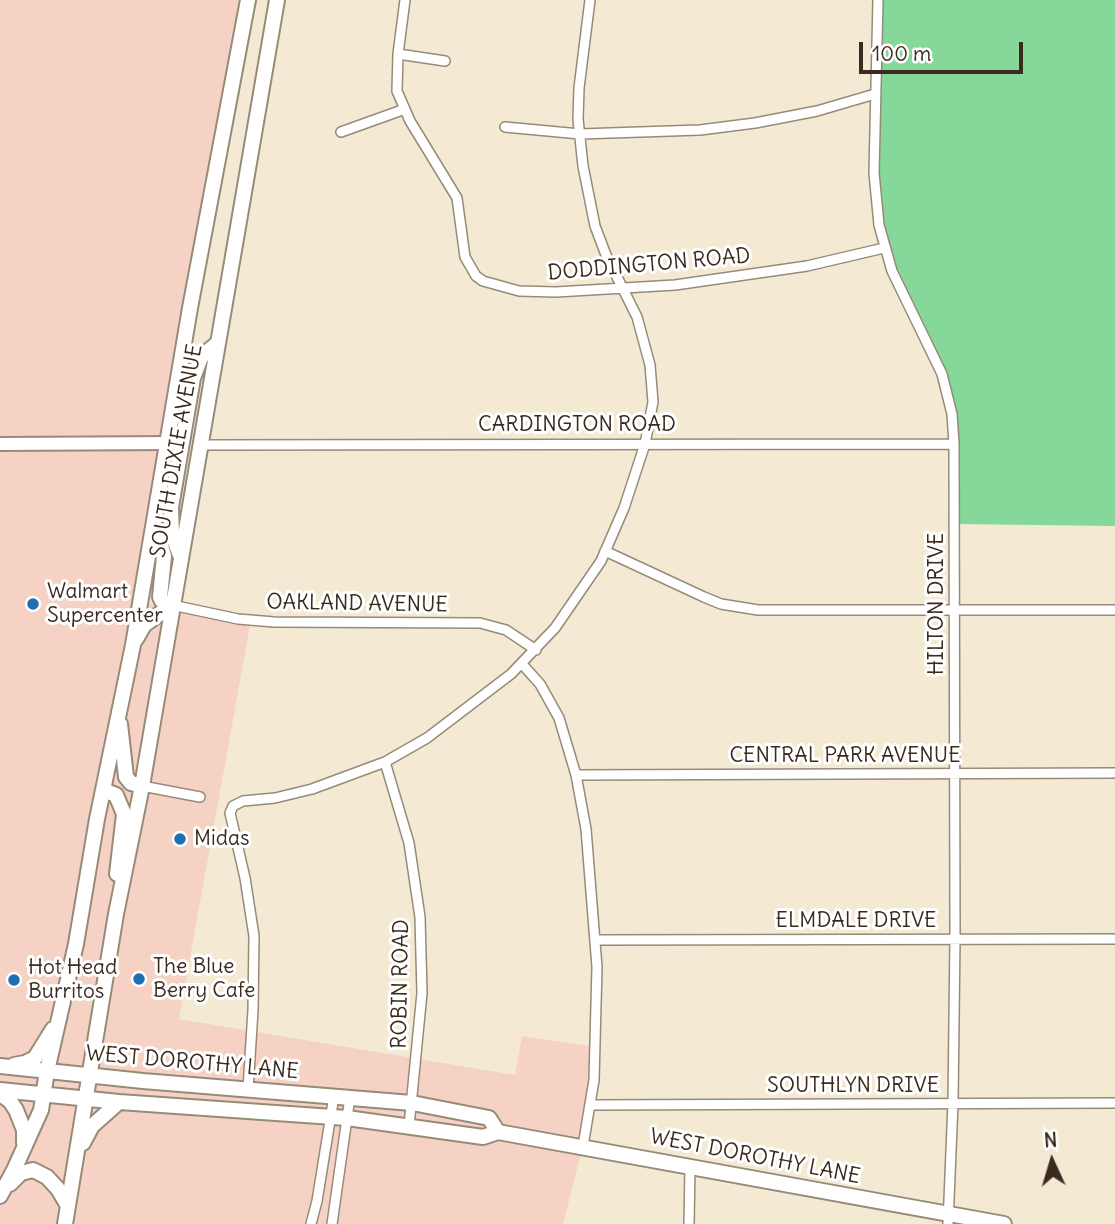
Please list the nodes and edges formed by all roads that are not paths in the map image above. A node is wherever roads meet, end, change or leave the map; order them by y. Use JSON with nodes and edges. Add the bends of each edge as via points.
{"nodes":[{"id":1,"x":248,"y":0,"type":"edge"},
{"id":2,"x":277,"y":0,"type":"edge"},
{"id":3,"x":405,"y":0,"type":"edge"},
{"id":4,"x":590,"y":0,"type":"edge"},
{"id":5,"x":878,"y":0,"type":"edge"},
{"id":6,"x":398,"y":54,"type":"junction"},
{"id":7,"x":445,"y":61,"type":"dead end"},
{"id":8,"x":875,"y":94,"type":"junction"},
{"id":9,"x":405,"y":109,"type":"junction"},
{"id":10,"x":505,"y":127,"type":"dead end"},
{"id":11,"x":341,"y":132,"type":"dead end"},
{"id":12,"x":580,"y":135,"type":"junction"},
{"id":13,"x":884,"y":248,"type":"junction"},
{"id":14,"x":624,"y":289,"type":"junction"},
{"id":15,"x":218,"y":343,"type":"junction"},
{"id":16,"x":166,"y":443,"type":"junction"},
{"id":17,"x":182,"y":443,"type":"junction"},
{"id":18,"x":0,"y":444,"type":"edge"},
{"id":19,"x":646,"y":444,"type":"junction"},
{"id":20,"x":954,"y":444,"type":"junction"},
{"id":21,"x":200,"y":445,"type":"junction"},
{"id":22,"x":155,"y":525,"type":"junction"},
{"id":23,"x":606,"y":551,"type":"junction"},
{"id":24,"x":180,"y":556,"type":"junction"},
{"id":25,"x":172,"y":605,"type":"junction"},
{"id":26,"x":954,"y":608,"type":"junction"},
{"id":27,"x":1115,"y":610,"type":"edge"},
{"id":28,"x":132,"y":645,"type":"junction"},
{"id":29,"x":536,"y":650,"type":"junction"},
{"id":30,"x":522,"y":664,"type":"junction"},
{"id":31,"x":119,"y":709,"type":"junction"},
{"id":32,"x":385,"y":762,"type":"junction"},
{"id":33,"x":1115,"y":773,"type":"edge"},
{"id":34,"x":955,"y":774,"type":"junction"},
{"id":35,"x":576,"y":775,"type":"junction"},
{"id":36,"x":142,"y":786,"type":"junction"},
{"id":37,"x":103,"y":790,"type":"junction"},
{"id":38,"x":200,"y":797,"type":"dead end"},
{"id":39,"x":116,"y":914,"type":"junction"},
{"id":40,"x":955,"y":938,"type":"junction"},
{"id":41,"x":1115,"y":939,"type":"edge"},
{"id":42,"x":597,"y":940,"type":"junction"},
{"id":43,"x":59,"y":1019,"type":"junction"},
{"id":44,"x":4,"y":1066,"type":"edge"},
{"id":45,"x":47,"y":1071,"type":"junction"},
{"id":46,"x":90,"y":1075,"type":"junction"},
{"id":47,"x":248,"y":1089,"type":"junction"},
{"id":48,"x":0,"y":1092,"type":"edge"},
{"id":49,"x":44,"y":1093,"type":"junction"},
{"id":50,"x":334,"y":1096,"type":"junction"},
{"id":51,"x":350,"y":1097,"type":"junction"},
{"id":52,"x":86,"y":1098,"type":"junction"},
{"id":53,"x":120,"y":1102,"type":"junction"},
{"id":54,"x":412,"y":1103,"type":"junction"},
{"id":55,"x":953,"y":1103,"type":"junction"},
{"id":56,"x":1115,"y":1103,"type":"edge"},
{"id":57,"x":591,"y":1105,"type":"junction"},
{"id":58,"x":331,"y":1118,"type":"junction"},
{"id":59,"x":347,"y":1118,"type":"junction"},
{"id":60,"x":409,"y":1126,"type":"junction"},
{"id":61,"x":498,"y":1132,"type":"junction"},
{"id":62,"x":583,"y":1146,"type":"junction"},
{"id":63,"x":24,"y":1148,"type":"junction"},
{"id":64,"x":75,"y":1157,"type":"junction"},
{"id":65,"x":690,"y":1167,"type":"junction"},
{"id":66,"x":2,"y":1192,"type":"edge"},
{"id":67,"x":317,"y":1201,"type":"junction"},
{"id":68,"x":335,"y":1205,"type":"junction"},
{"id":69,"x":68,"y":1206,"type":"junction"},
{"id":70,"x":948,"y":1219,"type":"edge"},
{"id":71,"x":65,"y":1224,"type":"edge"},
{"id":72,"x":311,"y":1224,"type":"edge"},
{"id":73,"x":332,"y":1224,"type":"edge"},
{"id":74,"x":689,"y":1224,"type":"edge"},
{"id":75,"x":1004,"y":1224,"type":"edge"}],
"edges":[{"from":1,"to":16,"type":"main road","name":"SOUTH DIXIE AVENUE"},
{"from":2,"to":15,"type":"main road","name":"SOUTH DIXIE AVENUE"},
{"from":3,"to":6,"type":"street","name":"DODDINGTON ROAD"},
{"from":4,"to":12,"type":"street","via":[[580,78]]},
{"from":5,"to":8,"type":"street","name":"HILTON DRIVE"},
{"from":6,"to":7,"type":"street"},
{"from":6,"to":9,"type":"street","name":"DODDINGTON ROAD","via":[[397,91]]},
{"from":8,"to":12,"type":"street","via":[[755,123],[661,133]]},
{"from":8,"to":13,"type":"street","name":"HILTON DRIVE","via":[[875,186]]},
{"from":9,"to":11,"type":"street"},
{"from":9,"to":14,"type":"street","name":"DODDINGTON ROAD","via":[[457,198],[465,257],[476,275],[519,291]]},
{"from":10,"to":12,"type":"street"},
{"from":12,"to":14,"type":"street","via":[[596,226]]},
{"from":13,"to":14,"type":"street","name":"DODDINGTON ROAD","via":[[732,278]]},
{"from":13,"to":20,"type":"street","name":"HILTON DRIVE","via":[[942,374]]},
{"from":14,"to":19,"type":"street","via":[[652,374]]},
{"from":15,"to":17,"type":"main road","via":[[201,358],[193,378]]},
{"from":15,"to":21,"type":"main road","name":"SOUTH DIXIE AVENUE"},
{"from":16,"to":17,"type":"street"},
{"from":16,"to":18,"type":"street"},
{"from":16,"to":22,"type":"main road","name":"SOUTH DIXIE AVENUE"},
{"from":17,"to":24,"type":"main road","via":[[170,521]]},
{"from":19,"to":20,"type":"street","name":"CARDINGTON ROAD"},
{"from":19,"to":21,"type":"street","name":"CARDINGTON ROAD"},
{"from":19,"to":23,"type":"street"},
{"from":20,"to":26,"type":"street","name":"HILTON DRIVE"},
{"from":21,"to":24,"type":"main road","name":"SOUTH DIXIE AVENUE"},
{"from":22,"to":25,"type":"main road","via":[[164,556],[160,597]]},
{"from":22,"to":28,"type":"main road","name":"SOUTH DIXIE AVENUE"},
{"from":23,"to":26,"type":"street","via":[[704,597],[740,608]]},
{"from":23,"to":29,"type":"street","via":[[577,599]]},
{"from":24,"to":25,"type":"main road","name":"SOUTH DIXIE AVENUE"},
{"from":25,"to":28,"type":"main road","via":[[144,625]]},
{"from":25,"to":29,"type":"street","name":"OAKLAND AVENUE","via":[[274,622],[480,623],[506,630]]},
{"from":25,"to":36,"type":"main road","name":"SOUTH DIXIE AVENUE"},
{"from":26,"to":27,"type":"street"},
{"from":26,"to":34,"type":"street","name":"HILTON DRIVE"},
{"from":28,"to":31,"type":"main road","name":"SOUTH DIXIE AVENUE"},
{"from":29,"to":30,"type":"street"},
{"from":30,"to":32,"type":"street","via":[[427,738]]},
{"from":30,"to":35,"type":"street","via":[[540,684],[559,718]]},
{"from":31,"to":36,"type":"main road","via":[[126,778]]},
{"from":31,"to":37,"type":"main road","name":"SOUTH DIXIE AVENUE"},
{"from":32,"to":47,"type":"street","via":[[312,789],[237,803],[230,813],[254,936]]},
{"from":32,"to":54,"type":"street","name":"ROBIN ROAD","via":[[410,843],[420,917],[422,993]]},
{"from":33,"to":34,"type":"street","name":"CENTRAL PARK AVENUE"},
{"from":34,"to":35,"type":"street","name":"CENTRAL PARK AVENUE"},
{"from":34,"to":40,"type":"street","name":"HILTON DRIVE"},
{"from":35,"to":42,"type":"street"},
{"from":36,"to":38,"type":"street"},
{"from":36,"to":39,"type":"main road","name":"SOUTH DIXIE AVENUE"},
{"from":37,"to":39,"type":"main road","via":[[116,795],[124,814],[117,855]]},
{"from":37,"to":43,"type":"main road","name":"SOUTH DIXIE AVENUE"},
{"from":39,"to":46,"type":"main road","name":"SOUTH DIXIE AVENUE"},
{"from":40,"to":41,"type":"street","name":"ELMDALE DRIVE"},
{"from":40,"to":42,"type":"street","name":"ELMDALE DRIVE"},
{"from":40,"to":55,"type":"street","name":"HILTON DRIVE"},
{"from":42,"to":57,"type":"street"},
{"from":43,"to":44,"type":"main road","via":[[35,1058]]},
{"from":43,"to":45,"type":"main road","name":"SOUTH DIXIE AVENUE"},
{"from":44,"to":45,"type":"main road","name":"WEST DOROTHY LANE"},
{"from":45,"to":46,"type":"main road","name":"WEST DOROTHY LANE"},
{"from":45,"to":49,"type":"main road","name":"SOUTH DIXIE AVENUE"},
{"from":46,"to":47,"type":"main road","name":"WEST DOROTHY LANE"},
{"from":46,"to":52,"type":"main road","name":"SOUTH DIXIE AVENUE"},
{"from":47,"to":50,"type":"main road","name":"WEST DOROTHY LANE"},
{"from":48,"to":49,"type":"main road","name":"WEST DOROTHY LANE"},
{"from":48,"to":63,"type":"main road","via":[[22,1122]]},
{"from":49,"to":52,"type":"main road","name":"WEST DOROTHY LANE"},
{"from":49,"to":63,"type":"main road","name":"SOUTH DIXIE AVENUE"},
{"from":50,"to":51,"type":"main road","name":"WEST DOROTHY LANE"},
{"from":50,"to":58,"type":"street"},
{"from":51,"to":54,"type":"main road","name":"WEST DOROTHY LANE"},
{"from":51,"to":59,"type":"street"},
{"from":52,"to":53,"type":"main road","name":"WEST DOROTHY LANE"},
{"from":52,"to":64,"type":"main road","name":"SOUTH DIXIE AVENUE"},
{"from":53,"to":58,"type":"main road","name":"WEST DOROTHY LANE"},
{"from":53,"to":64,"type":"main road","via":[[92,1126]]},
{"from":54,"to":60,"type":"street","name":"ROBIN ROAD"},
{"from":54,"to":61,"type":"main road","name":"WEST DOROTHY LANE","via":[[489,1118]]},
{"from":55,"to":56,"type":"street","name":"SOUTHLYN DRIVE"},
{"from":55,"to":57,"type":"street","name":"SOUTHLYN DRIVE"},
{"from":55,"to":70,"type":"street","name":"HILTON DRIVE"},
{"from":57,"to":62,"type":"street"},
{"from":58,"to":59,"type":"main road","name":"WEST DOROTHY LANE"},
{"from":58,"to":67,"type":"street"},
{"from":59,"to":60,"type":"main road","name":"WEST DOROTHY LANE"},
{"from":59,"to":68,"type":"street"},
{"from":60,"to":61,"type":"main road","name":"WEST DOROTHY LANE","via":[[483,1137]]},
{"from":61,"to":62,"type":"main road","name":"WEST DOROTHY LANE"},
{"from":62,"to":65,"type":"main road","name":"WEST DOROTHY LANE"},
{"from":63,"to":66,"type":"main road","name":"SOUTH DIXIE AVENUE"},
{"from":64,"to":69,"type":"main road","name":"SOUTH DIXIE AVENUE"},
{"from":65,"to":70,"type":"main road","name":"WEST DOROTHY LANE"},
{"from":65,"to":74,"type":"street"},
{"from":66,"to":69,"type":"main road","via":[[21,1174],[33,1170],[47,1177]]},
{"from":67,"to":68,"type":"street"},
{"from":67,"to":72,"type":"street"},
{"from":68,"to":73,"type":"street"},
{"from":69,"to":71,"type":"main road","name":"SOUTH DIXIE AVENUE"},
{"from":70,"to":75,"type":"main road","name":"WEST DOROTHY LANE"}]}
